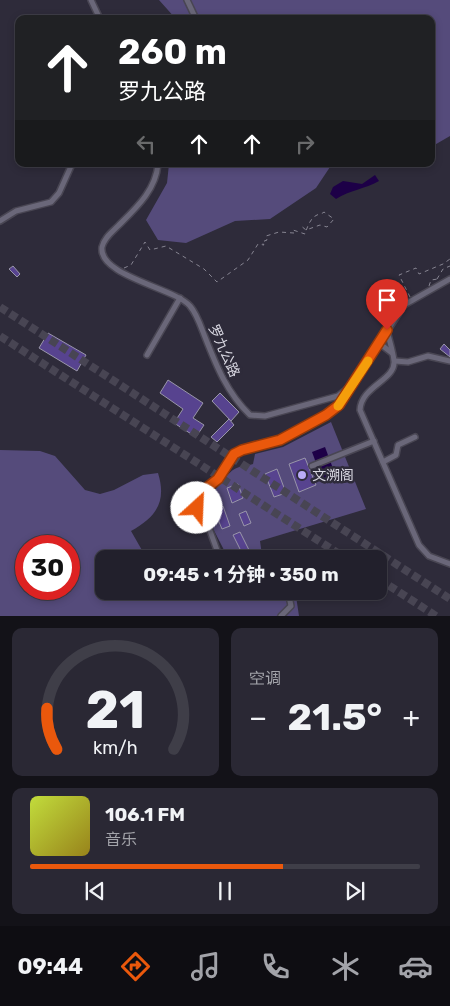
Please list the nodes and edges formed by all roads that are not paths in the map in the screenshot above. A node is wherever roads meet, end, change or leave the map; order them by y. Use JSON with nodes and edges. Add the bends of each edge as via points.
{"nodes":[{"id":1,"x":91,"y":0,"type":"edge"},
{"id":2,"x":187,"y":0,"type":"edge"},
{"id":3,"x":98,"y":15,"type":"edge"},
{"id":4,"x":194,"y":15,"type":"edge"},
{"id":5,"x":71,"y":167,"type":"edge"},
{"id":6,"x":158,"y":167,"type":"edge"},
{"id":7,"x":0,"y":221,"type":"edge"},
{"id":8,"x":450,"y":279,"type":"edge"},
{"id":9,"x":180,"y":298,"type":"junction"},
{"id":10,"x":387,"y":330,"type":"junction"},
{"id":11,"x":379,"y":342,"type":"junction"},
{"id":12,"x":392,"y":354,"type":"junction"},
{"id":13,"x":147,"y":355,"type":"dead end"},
{"id":14,"x":394,"y":361,"type":"junction"},
{"id":15,"x":450,"y":361,"type":"edge"},
{"id":16,"x":347,"y":390,"type":"junction"},
{"id":17,"x":415,"y":437,"type":"dead end"},
{"id":18,"x":374,"y":441,"type":"junction"},
{"id":19,"x":383,"y":462,"type":"junction"},
{"id":20,"x":313,"y":466,"type":"dead end"},
{"id":21,"x":217,"y":550,"type":"edge"},
{"id":22,"x":450,"y":564,"type":"edge"},
{"id":23,"x":290,"y":600,"type":"edge"},
{"id":24,"x":281,"y":616,"type":"edge"}],
"edges":[{"from":1,"to":3,"type":"street"},
{"from":2,"to":4,"type":"street"},
{"from":5,"to":7,"type":"street","via":[[59,194],[51,202],[16,211]]},
{"from":6,"to":9,"type":"street","name":"罗九公路","via":[[149,192],[104,244],[104,258],[120,271]]},
{"from":8,"to":10,"type":"street","name":"罗九公路","via":[[404,305]]},
{"from":9,"to":13,"type":"street"},
{"from":9,"to":16,"type":"street","name":"罗九公路","via":[[190,306],[220,375],[250,415],[265,416],[327,401]]},
{"from":10,"to":11,"type":"street","name":"罗九公路"},
{"from":10,"to":12,"type":"street"},
{"from":11,"to":12,"type":"street"},
{"from":11,"to":16,"type":"street","name":"罗九公路"},
{"from":12,"to":14,"type":"street"},
{"from":14,"to":15,"type":"street","via":[[408,362],[428,356]]},
{"from":14,"to":18,"type":"street","via":[[390,372],[366,393],[360,404]]},
{"from":16,"to":21,"type":"street","via":[[339,405],[326,415],[280,440],[234,454],[218,479],[200,493],[195,500],[197,508]]},
{"from":17,"to":19,"type":"street","via":[[398,444],[396,456]]},
{"from":18,"to":19,"type":"street"},
{"from":18,"to":20,"type":"street"},
{"from":19,"to":22,"type":"street","via":[[419,545],[429,556]]},
{"from":23,"to":24,"type":"street","via":[[291,606]]}]}
